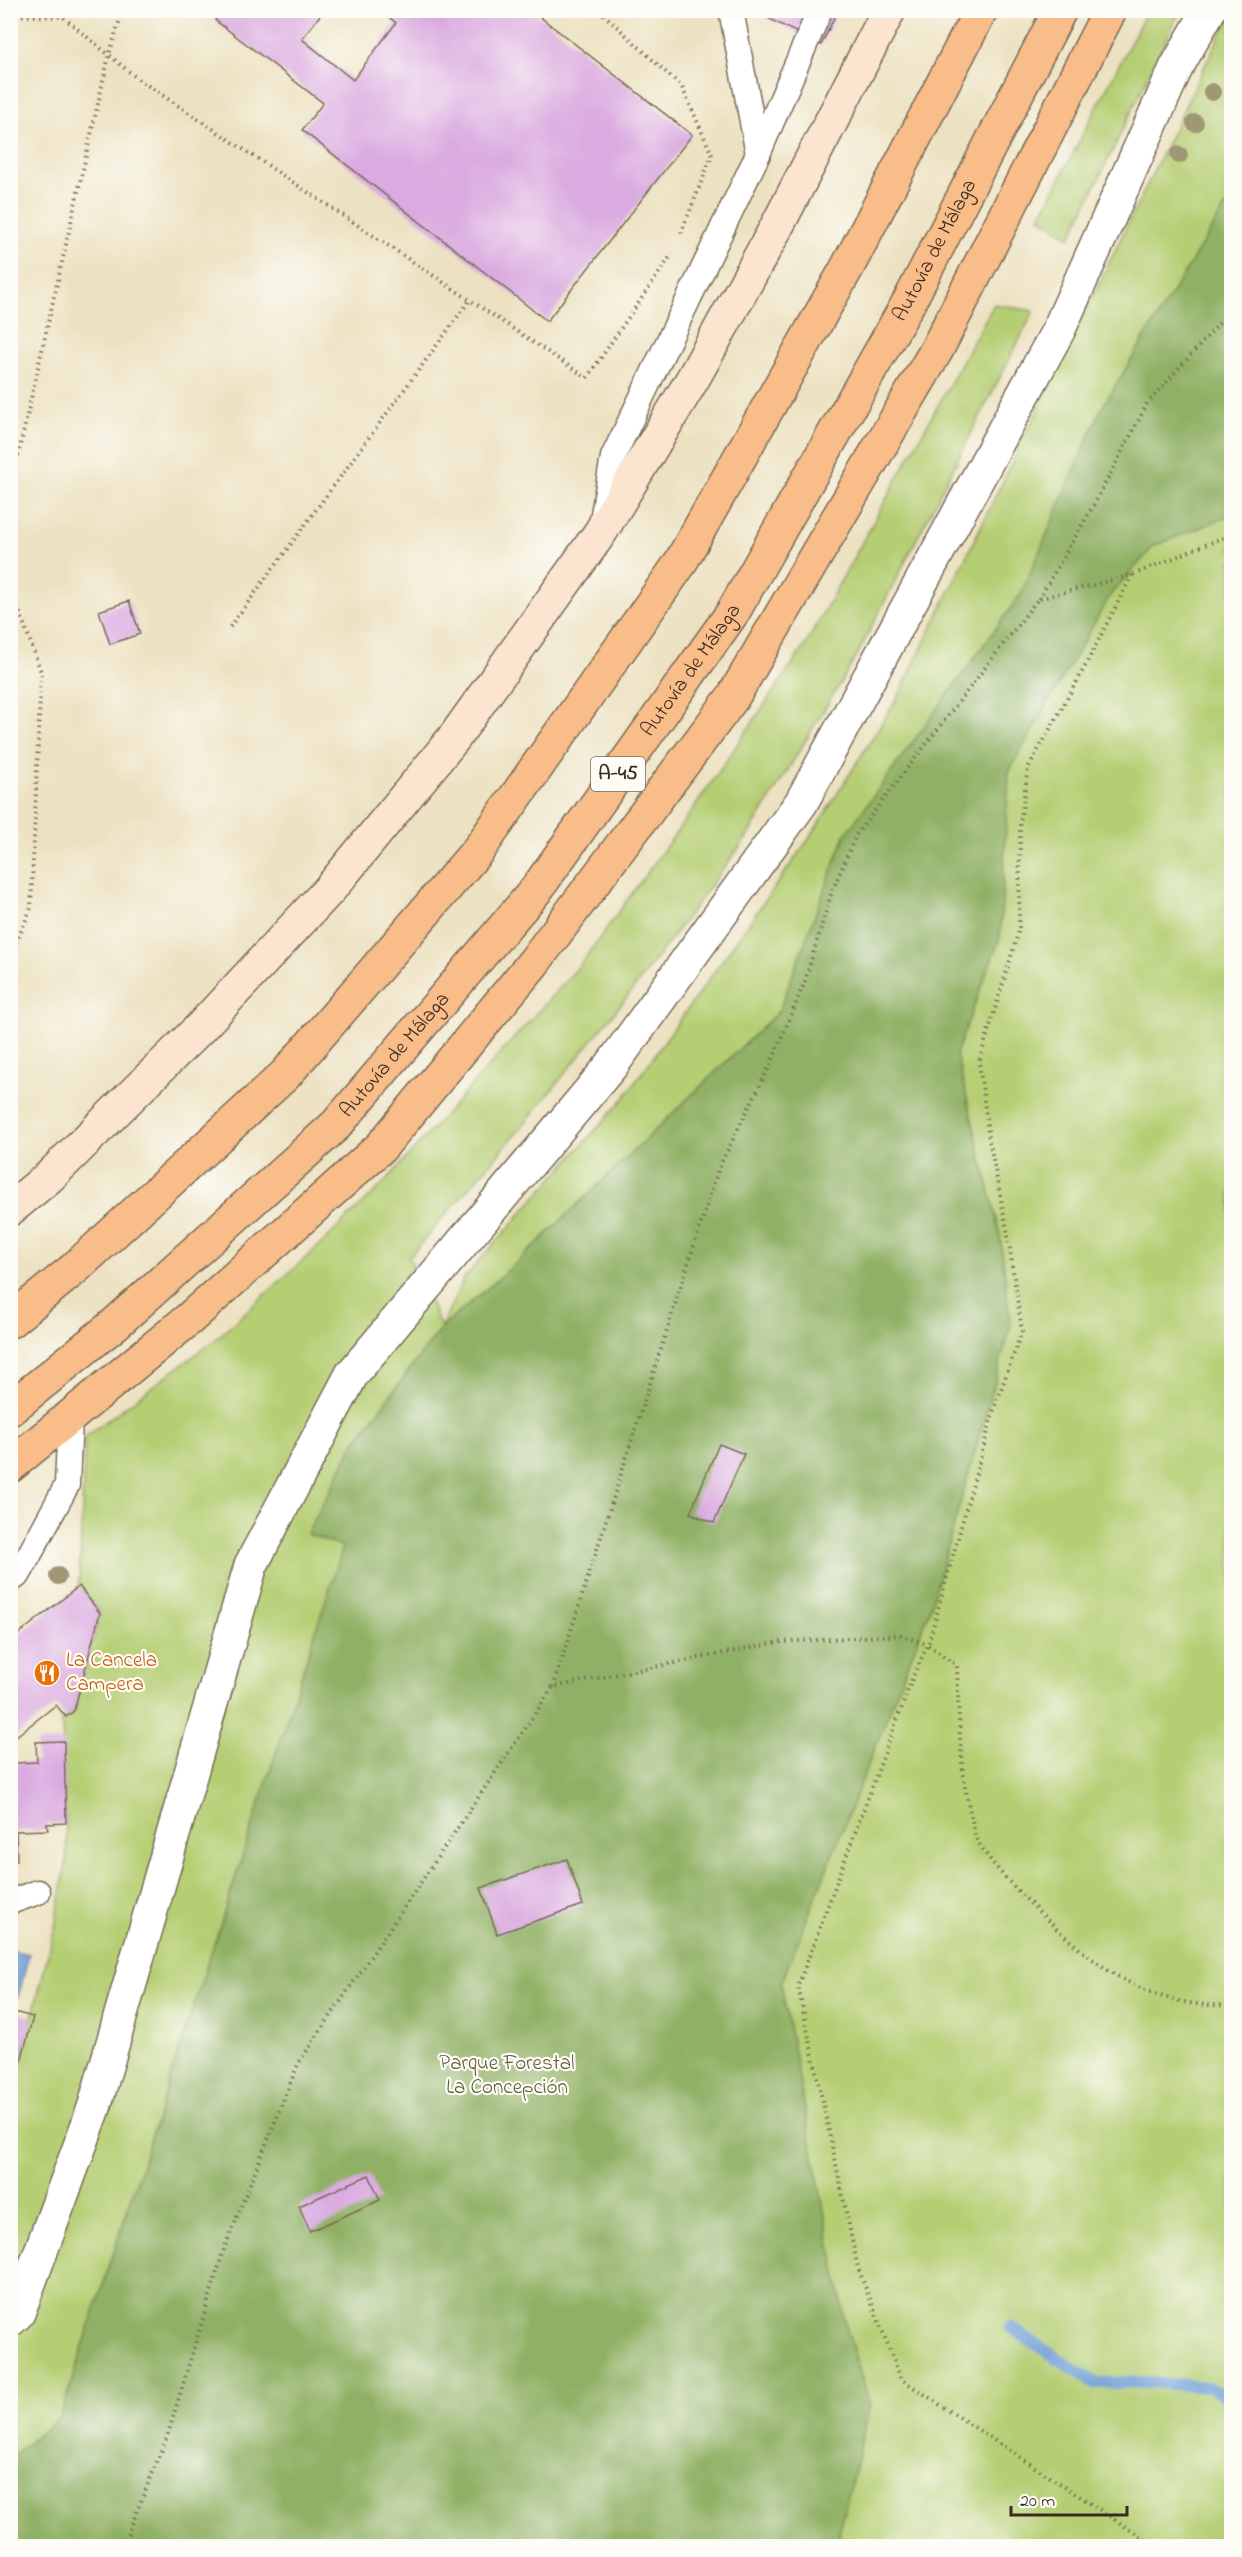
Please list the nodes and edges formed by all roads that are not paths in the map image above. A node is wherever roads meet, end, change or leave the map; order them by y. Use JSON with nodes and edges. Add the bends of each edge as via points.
{"nodes":[{"id":1,"x":731,"y":10,"type":"edge"},
{"id":2,"x":820,"y":10,"type":"edge"},
{"id":3,"x":889,"y":10,"type":"edge"},
{"id":4,"x":981,"y":10,"type":"edge"},
{"id":5,"x":1060,"y":10,"type":"edge"},
{"id":6,"x":1110,"y":10,"type":"edge"},
{"id":7,"x":1209,"y":10,"type":"edge"},
{"id":8,"x":758,"y":154,"type":"junction"},
{"id":9,"x":600,"y":533,"type":"junction"},
{"id":10,"x":10,"y":1209,"type":"edge"},
{"id":11,"x":10,"y":1321,"type":"edge"},
{"id":12,"x":10,"y":1409,"type":"edge"},
{"id":13,"x":70,"y":1418,"type":"junction"},
{"id":14,"x":10,"y":1466,"type":"edge"},
{"id":15,"x":10,"y":1581,"type":"edge"},
{"id":16,"x":38,"y":1892,"type":"dead end"},
{"id":17,"x":10,"y":1902,"type":"edge"},
{"id":18,"x":10,"y":2320,"type":"edge"}],
"edges":[{"from":1,"to":8,"type":"lane"},
{"from":2,"to":8,"type":"lane"},
{"from":3,"to":9,"type":"street","via":[[755,267]]},
{"from":4,"to":11,"type":"highway","via":[[848,266],[679,565],[479,849],[285,1075],[75,1269]]},
{"from":5,"to":12,"type":"highway","name":"Autovía de Málaga","number":"A-45","via":[[910,300],[733,612],[536,890],[336,1125],[115,1324]]},
{"from":6,"to":13,"type":"highway","via":[[936,351],[733,697],[534,962],[381,1147],[189,1319]]},
{"from":7,"to":18,"type":"street","via":[[1176,68],[1059,329],[801,803],[611,1066],[352,1374],[251,1565],[94,2108],[18,2313]]},
{"from":8,"to":9,"type":"lane","via":[[613,457]]},
{"from":9,"to":10,"type":"street","via":[[454,738],[329,890],[201,1027],[49,1177]]},
{"from":13,"to":14,"type":"highway"},
{"from":13,"to":15,"type":"lane","via":[[68,1485],[19,1574]]},
{"from":16,"to":17,"type":"lane"}]}
